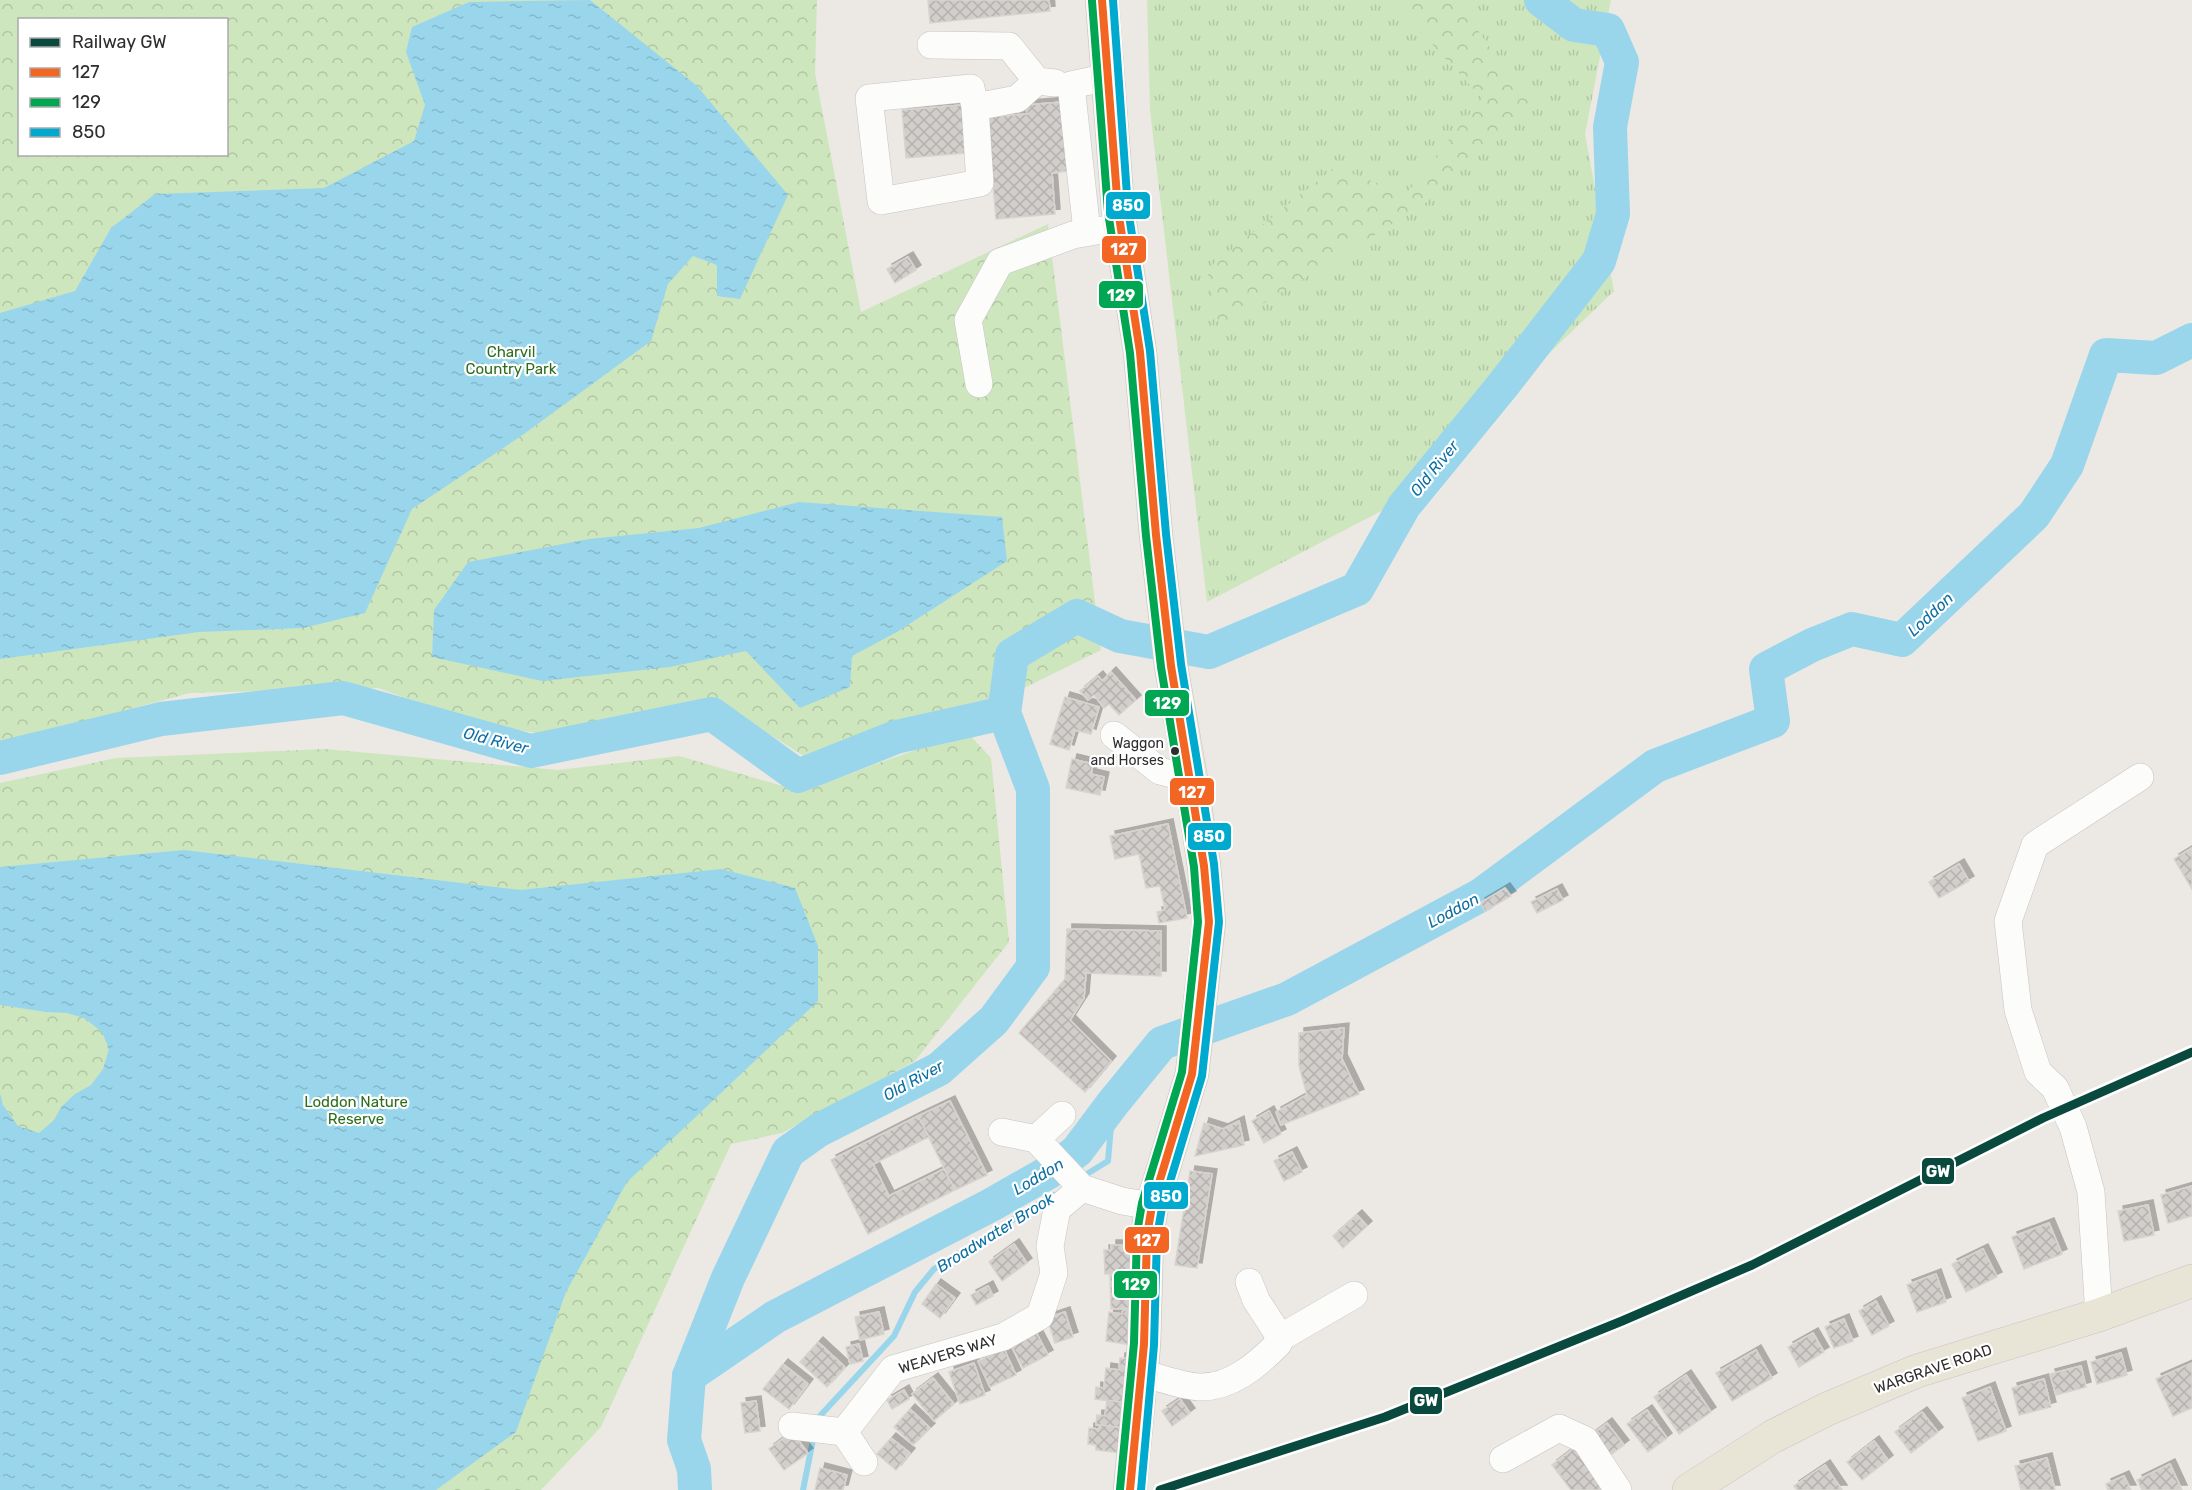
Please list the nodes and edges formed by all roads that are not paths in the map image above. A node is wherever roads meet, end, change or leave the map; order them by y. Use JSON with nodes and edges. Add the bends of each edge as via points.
{"nodes":[{"id":1,"x":1102,"y":0,"type":"edge"},
{"id":2,"x":931,"y":45,"type":"dead end"},
{"id":3,"x":1108,"y":77,"type":"junction"},
{"id":4,"x":1037,"y":81,"type":"junction"},
{"id":5,"x":1071,"y":85,"type":"junction"},
{"id":6,"x":975,"y":107,"type":"junction"},
{"id":7,"x":1120,"y":226,"type":"junction"},
{"id":8,"x":1087,"y":232,"type":"junction"},
{"id":9,"x":979,"y":384,"type":"dead end"},
{"id":10,"x":1114,"y":735,"type":"dead end"},
{"id":11,"x":2140,"y":777,"type":"dead end"},
{"id":12,"x":1191,"y":779,"type":"junction"},
{"id":13,"x":1062,"y":1115,"type":"dead end"},
{"id":14,"x":1002,"y":1132,"type":"dead end"},
{"id":15,"x":1040,"y":1144,"type":"junction"},
{"id":16,"x":1081,"y":1186,"type":"junction"},
{"id":17,"x":1152,"y":1206,"type":"junction"},
{"id":18,"x":2192,"y":1281,"type":"edge"},
{"id":19,"x":1249,"y":1282,"type":"dead end"},
{"id":20,"x":1354,"y":1295,"type":"dead end"},
{"id":21,"x":2099,"y":1315,"type":"junction"},
{"id":22,"x":1278,"y":1340,"type":"junction"},
{"id":23,"x":1140,"y":1373,"type":"junction"},
{"id":24,"x":792,"y":1426,"type":"dead end"},
{"id":25,"x":844,"y":1432,"type":"junction"},
{"id":26,"x":1503,"y":1459,"type":"dead end"},
{"id":27,"x":864,"y":1462,"type":"dead end"},
{"id":28,"x":1130,"y":1483,"type":"edge"},
{"id":29,"x":1618,"y":1490,"type":"edge"},
{"id":30,"x":1689,"y":1490,"type":"edge"}],
"edges":[{"from":1,"to":3,"type":"main road"},
{"from":2,"to":4,"type":"street","via":[[1009,46]]},
{"from":3,"to":5,"type":"street"},
{"from":3,"to":7,"type":"main road"},
{"from":4,"to":5,"type":"street"},
{"from":4,"to":6,"type":"street","via":[[1017,99]]},
{"from":5,"to":8,"type":"street"},
{"from":6,"to":6,"type":"street","via":[[980,183],[880,201],[869,98],[971,88]]},
{"from":7,"to":8,"type":"street"},
{"from":7,"to":12,"type":"main road","via":[[1140,352],[1171,666]]},
{"from":8,"to":9,"type":"street","via":[[1000,262],[968,320]]},
{"from":10,"to":12,"type":"street","via":[[1160,771]]},
{"from":11,"to":21,"type":"street","via":[[2035,845],[2008,921],[2018,1010],[2038,1072],[2055,1088],[2073,1127],[2091,1192]]},
{"from":12,"to":17,"type":"main road","via":[[1209,922],[1192,1074]]},
{"from":13,"to":15,"type":"street"},
{"from":14,"to":15,"type":"street"},
{"from":15,"to":16,"type":"street"},
{"from":16,"to":17,"type":"street","via":[[1122,1201]]},
{"from":16,"to":25,"type":"street","name":"WEAVERS WAY","via":[[1057,1209],[1050,1246],[1053,1273],[1040,1316],[1004,1337],[893,1369]]},
{"from":17,"to":23,"type":"main road"},
{"from":18,"to":21,"type":"main road","name":"WARGRAVE ROAD"},
{"from":19,"to":22,"type":"street"},
{"from":20,"to":22,"type":"street"},
{"from":21,"to":30,"type":"main road","name":"WARGRAVE ROAD","via":[[1917,1371],[1825,1410],[1773,1437]]},
{"from":22,"to":23,"type":"street","via":[[1263,1359],[1233,1381],[1200,1387]]},
{"from":23,"to":28,"type":"main road"},
{"from":24,"to":25,"type":"street"},
{"from":25,"to":27,"type":"street"},
{"from":26,"to":29,"type":"street","via":[[1559,1428],[1585,1440]]}]}
